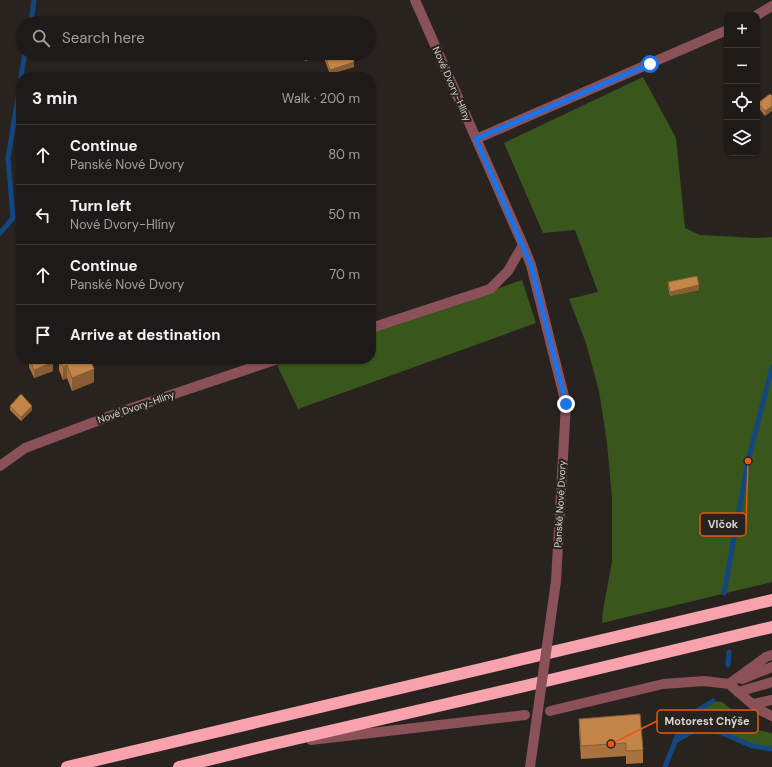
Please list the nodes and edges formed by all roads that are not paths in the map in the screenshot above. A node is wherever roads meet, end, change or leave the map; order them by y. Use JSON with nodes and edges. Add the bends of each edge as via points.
{"nodes":[{"id":1,"x":415,"y":0,"type":"edge"},
{"id":2,"x":772,"y":6,"type":"edge"},
{"id":3,"x":760,"y":13,"type":"edge"},
{"id":4,"x":724,"y":31,"type":"edge"},
{"id":5,"x":476,"y":139,"type":"junction"},
{"id":6,"x":523,"y":245,"type":"junction"},
{"id":7,"x":376,"y":326,"type":"edge"},
{"id":8,"x":263,"y":364,"type":"edge"},
{"id":9,"x":0,"y":466,"type":"edge"},
{"id":10,"x":772,"y":600,"type":"edge"},
{"id":11,"x":772,"y":627,"type":"edge"},
{"id":12,"x":772,"y":655,"type":"edge"},
{"id":13,"x":772,"y":667,"type":"edge"},
{"id":14,"x":772,"y":682,"type":"edge"},
{"id":15,"x":729,"y":684,"type":"junction"},
{"id":16,"x":738,"y":692,"type":"junction"},
{"id":17,"x":772,"y":700,"type":"edge"},
{"id":18,"x":753,"y":704,"type":"junction"},
{"id":19,"x":550,"y":711,"type":"dead end"},
{"id":20,"x":524,"y":715,"type":"dead end"},
{"id":21,"x":772,"y":716,"type":"edge"},
{"id":22,"x":269,"y":745,"type":"junction"},
{"id":23,"x":67,"y":767,"type":"edge"},
{"id":24,"x":179,"y":767,"type":"edge"},
{"id":25,"x":530,"y":767,"type":"edge"}],
"edges":[{"from":1,"to":5,"type":"street","name":"Nové Dvory-Hlíny"},
{"from":2,"to":3,"type":"street"},
{"from":4,"to":5,"type":"street"},
{"from":5,"to":6,"type":"street","name":"Nové Dvory-Hlíny"},
{"from":6,"to":7,"type":"street","via":[[508,271],[490,289]]},
{"from":6,"to":25,"type":"street","name":"Panské Nové Dvory","bridge":true,"via":[[531,265],[566,404],[556,581]]},
{"from":8,"to":9,"type":"street","name":"Nové Dvory-Hlíny","via":[[129,409],[25,448]]},
{"from":10,"to":23,"type":"highway"},
{"from":11,"to":22,"type":"highway"},
{"from":12,"to":15,"type":"street"},
{"from":13,"to":15,"type":"street"},
{"from":14,"to":16,"type":"street"},
{"from":15,"to":16,"type":"street"},
{"from":15,"to":19,"type":"street","via":[[704,681],[663,684]]},
{"from":16,"to":18,"type":"street"},
{"from":17,"to":18,"type":"street"},
{"from":18,"to":21,"type":"street"},
{"from":20,"to":22,"type":"street"},
{"from":22,"to":24,"type":"highway"}]}
